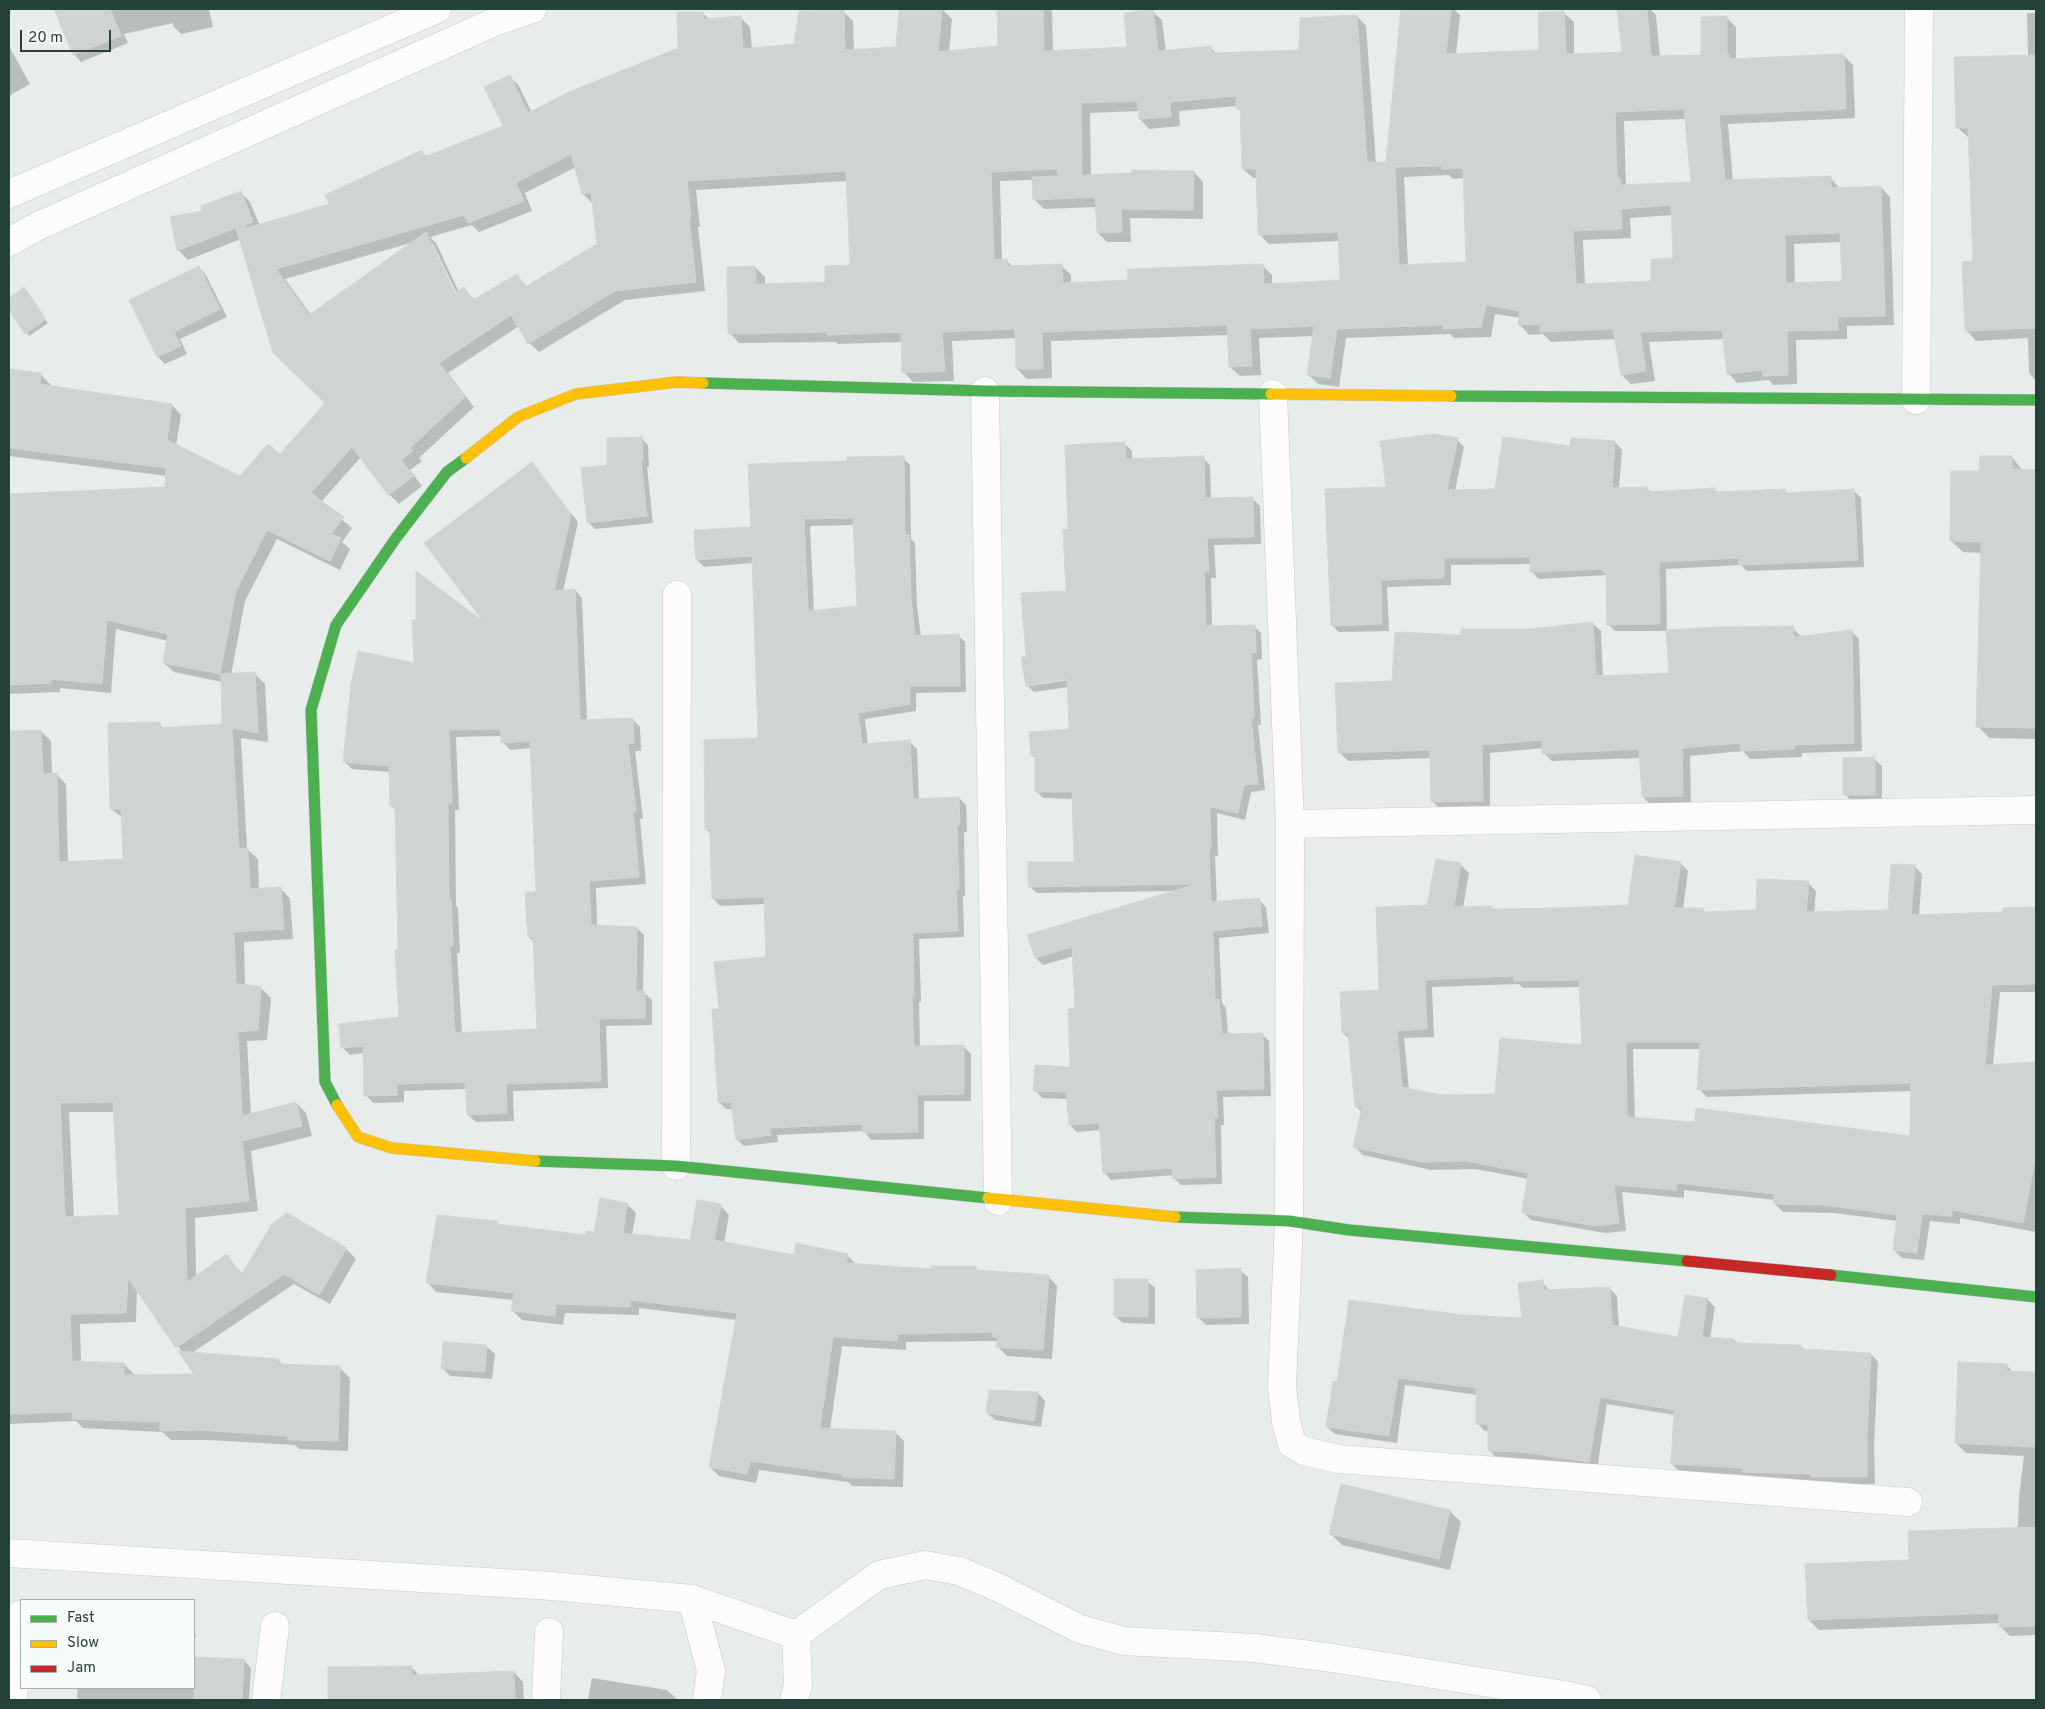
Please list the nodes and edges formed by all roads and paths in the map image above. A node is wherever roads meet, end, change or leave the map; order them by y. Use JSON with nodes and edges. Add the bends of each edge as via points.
{"nodes":[{"id":1,"x":437,"y":9,"type":"edge"},
{"id":2,"x":532,"y":9,"type":"edge"},
{"id":3,"x":1919,"y":9,"type":"edge"},
{"id":4,"x":9,"y":194,"type":"edge"},
{"id":5,"x":9,"y":242,"type":"edge"},
{"id":6,"x":985,"y":391,"type":"junction"},
{"id":7,"x":1273,"y":394,"type":"junction"},
{"id":8,"x":1916,"y":400,"type":"junction"},
{"id":9,"x":2036,"y":400,"type":"edge"},
{"id":10,"x":677,"y":595,"type":"dead end"},
{"id":11,"x":2036,"y":810,"type":"edge"},
{"id":12,"x":1290,"y":824,"type":"junction"},
{"id":13,"x":676,"y":1166,"type":"junction"},
{"id":14,"x":998,"y":1200,"type":"junction"},
{"id":15,"x":1289,"y":1221,"type":"junction"},
{"id":16,"x":2036,"y":1297,"type":"edge"},
{"id":17,"x":1908,"y":1502,"type":"dead end"},
{"id":18,"x":9,"y":1553,"type":"edge"},
{"id":19,"x":692,"y":1599,"type":"junction"},
{"id":20,"x":20,"y":1615,"type":"dead end"},
{"id":21,"x":275,"y":1626,"type":"dead end"},
{"id":22,"x":550,"y":1632,"type":"dead end"},
{"id":23,"x":796,"y":1635,"type":"junction"},
{"id":24,"x":13,"y":1700,"type":"edge"},
{"id":25,"x":266,"y":1700,"type":"edge"},
{"id":26,"x":546,"y":1700,"type":"edge"},
{"id":27,"x":707,"y":1700,"type":"edge"},
{"id":28,"x":794,"y":1700,"type":"edge"},
{"id":29,"x":1587,"y":1700,"type":"edge"}],
"edges":[{"from":1,"to":4,"type":"street"},
{"from":2,"to":5,"type":"street","via":[[479,29],[46,222]]},
{"from":3,"to":8,"type":"street"},
{"from":6,"to":7,"type":"street"},
{"from":6,"to":13,"type":"street","via":[[677,382],[576,394],[518,417],[447,472],[396,538],[336,625],[311,710],[325,1082],[342,1114],[358,1137],[392,1148],[524,1160]]},
{"from":6,"to":14,"type":"street"},
{"from":7,"to":8,"type":"street"},
{"from":7,"to":12,"type":"street"},
{"from":8,"to":9,"type":"street"},
{"from":10,"to":13,"type":"street"},
{"from":11,"to":12,"type":"street"},
{"from":12,"to":15,"type":"street"},
{"from":13,"to":14,"type":"street"},
{"from":14,"to":15,"type":"street","via":[[1158,1216]]},
{"from":15,"to":16,"type":"street","via":[[1348,1230],[1766,1268]]},
{"from":15,"to":17,"type":"street","via":[[1282,1386],[1292,1444],[1304,1451],[1338,1459]]},
{"from":18,"to":19,"type":"street","via":[[552,1586]]},
{"from":19,"to":23,"type":"street"},
{"from":19,"to":27,"type":"street","via":[[711,1671]]},
{"from":20,"to":24,"type":"street"},
{"from":21,"to":25,"type":"street"},
{"from":22,"to":26,"type":"street"},
{"from":23,"to":28,"type":"street","via":[[798,1685]]},
{"from":23,"to":29,"type":"street","via":[[879,1575],[924,1565],[959,1571],[1080,1629],[1124,1641],[1255,1648]]}]}
